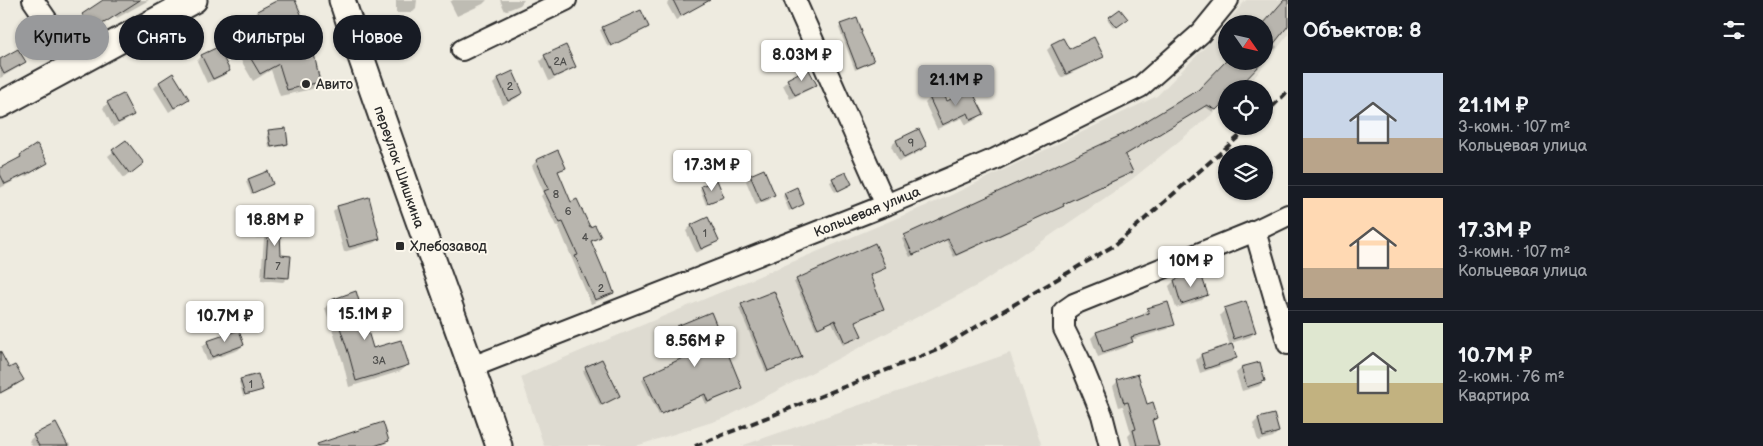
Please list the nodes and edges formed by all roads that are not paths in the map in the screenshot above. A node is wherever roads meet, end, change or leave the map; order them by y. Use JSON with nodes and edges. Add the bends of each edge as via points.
{"nodes":[{"id":1,"x":33,"y":0,"type":"edge"},
{"id":2,"x":194,"y":0,"type":"edge"},
{"id":3,"x":342,"y":0,"type":"edge"},
{"id":4,"x":566,"y":0,"type":"edge"},
{"id":5,"x":795,"y":0,"type":"edge"},
{"id":6,"x":1228,"y":0,"type":"edge"},
{"id":7,"x":462,"y":50,"type":"dead end"},
{"id":8,"x":77,"y":64,"type":"junction"},
{"id":9,"x":0,"y":105,"type":"edge"},
{"id":10,"x":886,"y":205,"type":"junction"},
{"id":11,"x":1288,"y":216,"type":"edge"},
{"id":12,"x":1254,"y":231,"type":"junction"},
{"id":13,"x":1288,"y":344,"type":"edge"},
{"id":14,"x":472,"y":367,"type":"junction"},
{"id":15,"x":499,"y":446,"type":"edge"},
{"id":16,"x":1110,"y":446,"type":"edge"}],
"edges":[{"from":1,"to":8,"type":"street"},
{"from":2,"to":8,"type":"main road"},
{"from":3,"to":14,"type":"main road","name":"переулок Шишкина"},
{"from":4,"to":7,"type":"street"},
{"from":5,"to":10,"type":"street"},
{"from":6,"to":10,"type":"street","name":"Кольцевая улица","via":[[1201,33],[1140,88],[995,159]]},
{"from":8,"to":9,"type":"main road"},
{"from":10,"to":14,"type":"street","name":"Кольцевая улица"},
{"from":11,"to":12,"type":"street"},
{"from":12,"to":13,"type":"street"},
{"from":12,"to":16,"type":"street","via":[[1064,311],[1064,329],[1098,407]]},
{"from":14,"to":15,"type":"main road","name":"переулок Шишкина"}]}
